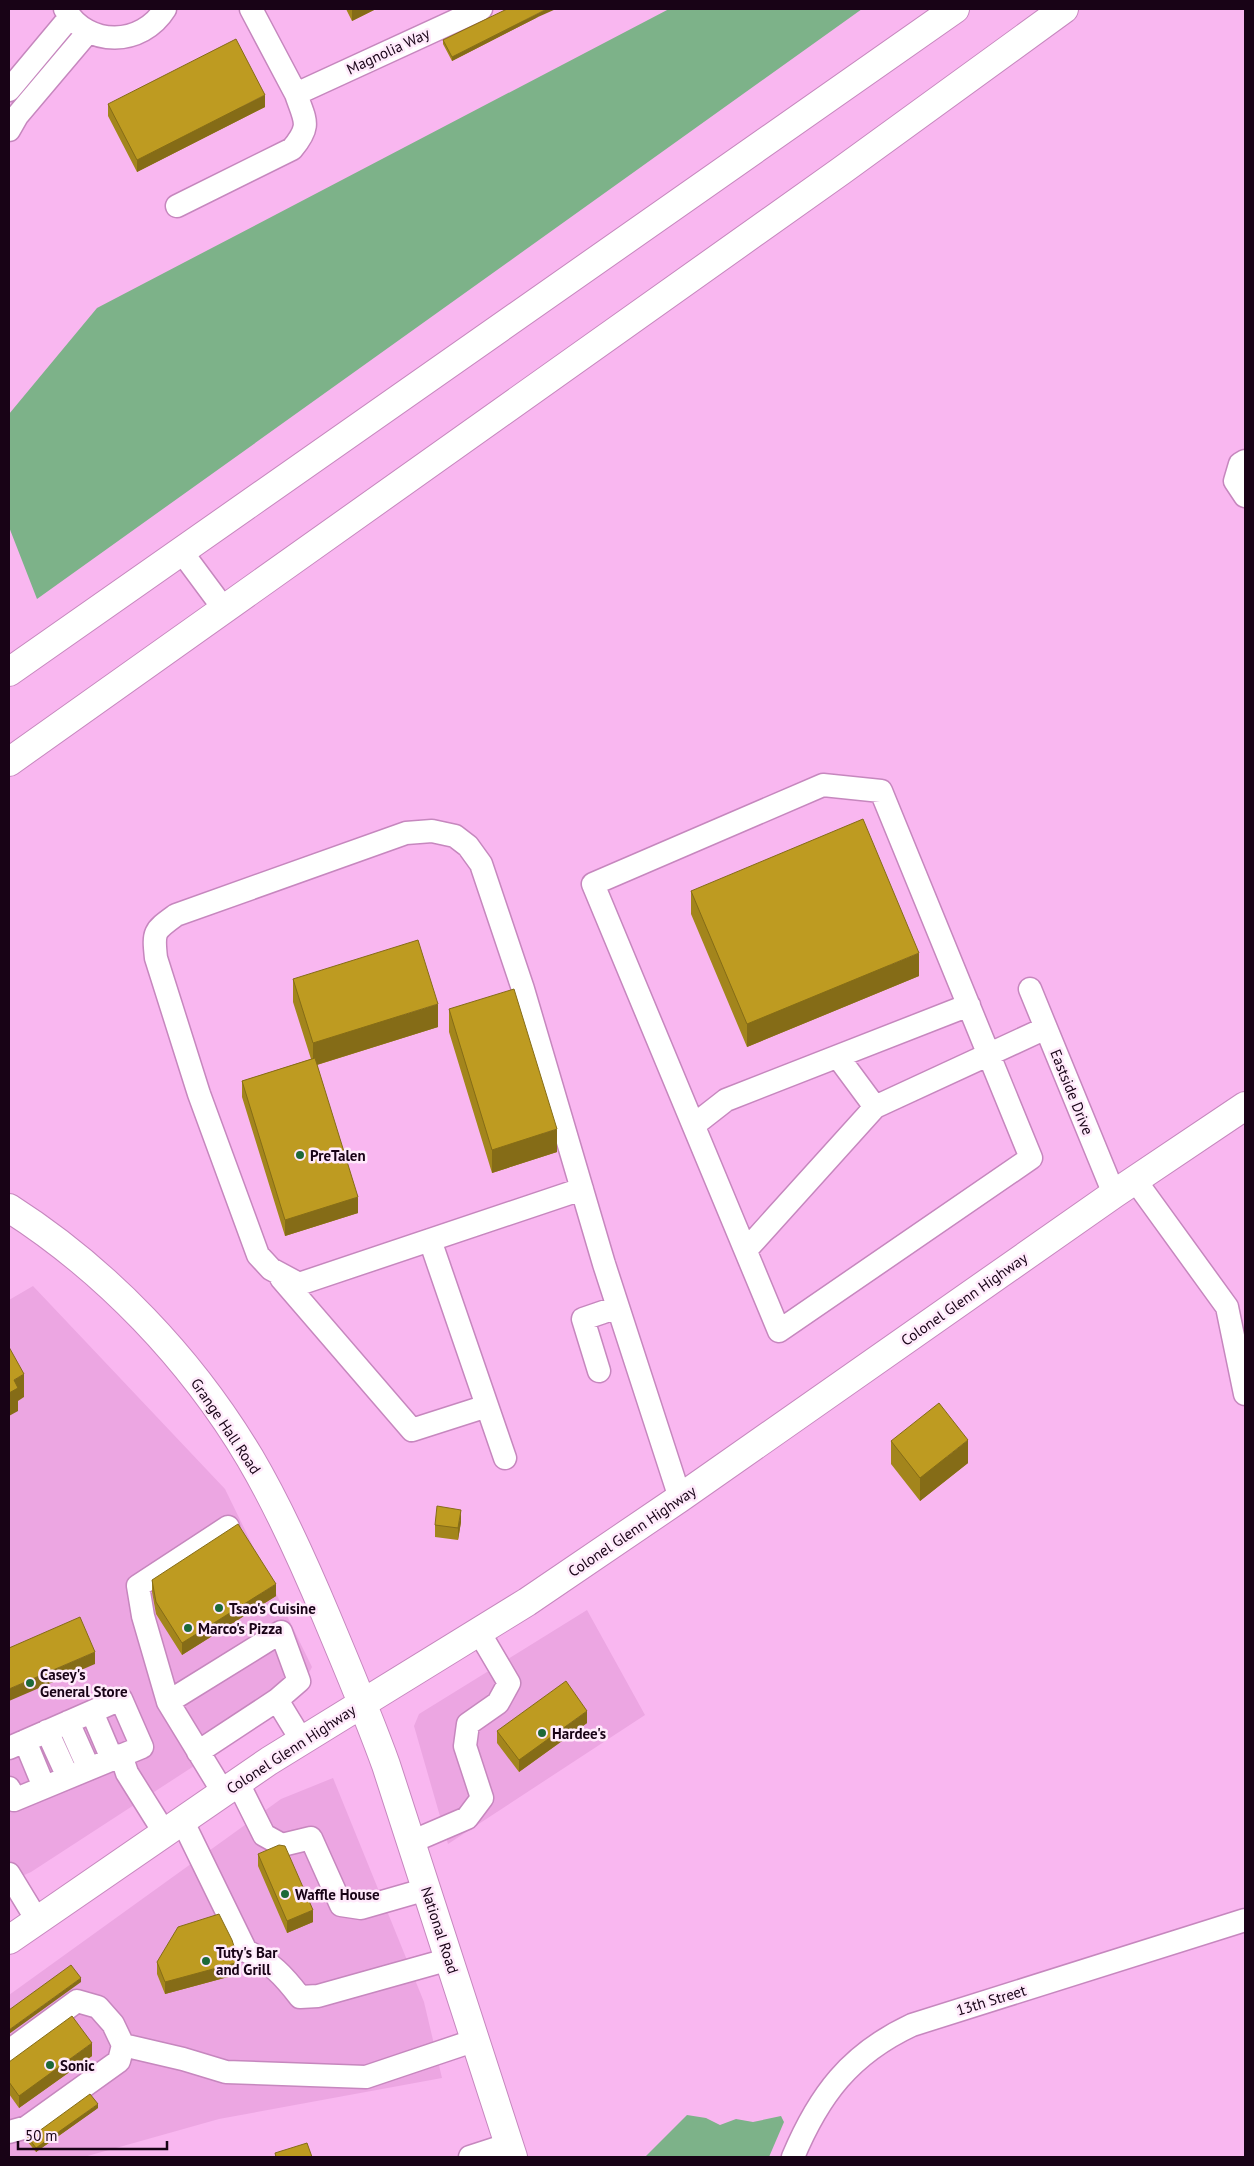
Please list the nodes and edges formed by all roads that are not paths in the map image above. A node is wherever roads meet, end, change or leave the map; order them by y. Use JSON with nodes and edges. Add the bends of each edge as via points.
{"nodes":[{"id":1,"x":165,"y":9,"type":"edge"},
{"id":2,"x":251,"y":9,"type":"edge"},
{"id":3,"x":480,"y":9,"type":"edge"},
{"id":4,"x":955,"y":9,"type":"edge"},
{"id":5,"x":1064,"y":9,"type":"edge"},
{"id":6,"x":68,"y":13,"type":"edge"},
{"id":7,"x":88,"y":32,"type":"junction"},
{"id":8,"x":9,"y":90,"type":"edge"},
{"id":9,"x":296,"y":94,"type":"junction"},
{"id":10,"x":9,"y":130,"type":"edge"},
{"id":11,"x":177,"y":206,"type":"dead end"},
{"id":12,"x":1245,"y":461,"type":"edge"},
{"id":13,"x":1245,"y":496,"type":"edge"},
{"id":14,"x":181,"y":551,"type":"junction"},
{"id":15,"x":224,"y":609,"type":"junction"},
{"id":16,"x":9,"y":672,"type":"edge"},
{"id":17,"x":9,"y":762,"type":"edge"},
{"id":18,"x":1030,"y":990,"type":"dead end"},
{"id":19,"x":969,"y":1005,"type":"junction"},
{"id":20,"x":1046,"y":1028,"type":"junction"},
{"id":21,"x":988,"y":1054,"type":"junction"},
{"id":22,"x":838,"y":1057,"type":"junction"},
{"id":23,"x":1245,"y":1106,"type":"edge"},
{"id":24,"x":875,"y":1107,"type":"junction"},
{"id":25,"x":694,"y":1126,"type":"junction"},
{"id":26,"x":1125,"y":1187,"type":"junction"},
{"id":27,"x":582,"y":1189,"type":"junction"},
{"id":28,"x":9,"y":1208,"type":"edge"},
{"id":29,"x":430,"y":1240,"type":"junction"},
{"id":30,"x":746,"y":1250,"type":"junction"},
{"id":31,"x":275,"y":1272,"type":"junction"},
{"id":32,"x":618,"y":1307,"type":"junction"},
{"id":33,"x":1236,"y":1312,"type":"edge"},
{"id":34,"x":599,"y":1371,"type":"dead end"},
{"id":35,"x":1245,"y":1394,"type":"edge"},
{"id":36,"x":487,"y":1406,"type":"junction"},
{"id":37,"x":504,"y":1458,"type":"dead end"},
{"id":38,"x":680,"y":1498,"type":"junction"},
{"id":39,"x":228,"y":1527,"type":"dead end"},
{"id":40,"x":479,"y":1632,"type":"junction"},
{"id":41,"x":277,"y":1700,"type":"junction"},
{"id":42,"x":168,"y":1702,"type":"junction"},
{"id":43,"x":363,"y":1703,"type":"junction"},
{"id":44,"x":92,"y":1712,"type":"junction"},
{"id":45,"x":57,"y":1727,"type":"junction"},
{"id":46,"x":302,"y":1741,"type":"junction"},
{"id":47,"x":17,"y":1744,"type":"edge"},
{"id":48,"x":198,"y":1752,"type":"junction"},
{"id":49,"x":116,"y":1757,"type":"junction"},
{"id":50,"x":89,"y":1769,"type":"junction"},
{"id":51,"x":68,"y":1778,"type":"junction"},
{"id":52,"x":44,"y":1787,"type":"junction"},
{"id":53,"x":230,"y":1788,"type":"junction"},
{"id":54,"x":10,"y":1796,"type":"edge"},
{"id":55,"x":173,"y":1826,"type":"junction"},
{"id":56,"x":411,"y":1842,"type":"junction"},
{"id":57,"x":9,"y":1874,"type":"edge"},
{"id":58,"x":427,"y":1889,"type":"junction"},
{"id":59,"x":36,"y":1920,"type":"junction"},
{"id":60,"x":1245,"y":1920,"type":"edge"},
{"id":61,"x":9,"y":1940,"type":"edge"},
{"id":62,"x":450,"y":1959,"type":"junction"},
{"id":63,"x":476,"y":2040,"type":"junction"},
{"id":64,"x":123,"y":2045,"type":"junction"},
{"id":65,"x":9,"y":2051,"type":"edge"},
{"id":66,"x":9,"y":2132,"type":"edge"},
{"id":67,"x":512,"y":2151,"type":"edge"},
{"id":68,"x":470,"y":2157,"type":"edge"},
{"id":69,"x":793,"y":2157,"type":"edge"}],
"edges":[{"from":1,"to":7,"type":"street","via":[[158,20],[142,32],[123,38],[99,37]]},
{"from":2,"to":9,"type":"street"},
{"from":3,"to":9,"type":"street","name":"Magnolia Way"},
{"from":4,"to":14,"type":"main road"},
{"from":5,"to":15,"type":"main road"},
{"from":6,"to":7,"type":"street"},
{"from":6,"to":8,"type":"street"},
{"from":7,"to":10,"type":"street","via":[[17,116]]},
{"from":9,"to":11,"type":"street","via":[[306,123],[304,134],[292,149]]},
{"from":12,"to":13,"type":"street","via":[[1240,464],[1235,481]]},
{"from":14,"to":15,"type":"street"},
{"from":14,"to":16,"type":"main road"},
{"from":15,"to":17,"type":"main road"},
{"from":18,"to":20,"type":"street","name":"Eastside Drive"},
{"from":19,"to":21,"type":"street"},
{"from":19,"to":22,"type":"street"},
{"from":19,"to":25,"type":"street","via":[[881,791],[823,785],[593,884]]},
{"from":20,"to":21,"type":"street"},
{"from":20,"to":26,"type":"street","name":"Eastside Drive"},
{"from":21,"to":24,"type":"street"},
{"from":21,"to":30,"type":"street","via":[[1031,1158],[779,1332]]},
{"from":22,"to":24,"type":"street"},
{"from":22,"to":25,"type":"street","via":[[726,1100]]},
{"from":23,"to":26,"type":"main road","name":"Colonel Glenn Highway"},
{"from":24,"to":30,"type":"street"},
{"from":25,"to":30,"type":"street"},
{"from":26,"to":33,"type":"street","name":"Eastside Drive"},
{"from":26,"to":38,"type":"main road","name":"Colonel Glenn Highway"},
{"from":27,"to":29,"type":"street"},
{"from":27,"to":31,"type":"street","via":[[523,989],[481,864],[468,846],[455,836],[432,831],[406,833],[176,915],[157,929],[154,937],[156,958],[199,1094],[258,1255]]},
{"from":27,"to":32,"type":"street"},
{"from":28,"to":43,"type":"main road","name":"Grange Hall Road","via":[[110,1287],[177,1356],[207,1394],[249,1456],[294,1540]]},
{"from":29,"to":31,"type":"street","via":[[299,1284]]},
{"from":29,"to":36,"type":"street"},
{"from":31,"to":36,"type":"street","via":[[412,1430]]},
{"from":32,"to":34,"type":"street","via":[[583,1319]]},
{"from":32,"to":38,"type":"street"},
{"from":33,"to":35,"type":"street"},
{"from":36,"to":37,"type":"street"},
{"from":38,"to":40,"type":"main road","name":"Colonel Glenn Highway"},
{"from":39,"to":42,"type":"street","via":[[138,1586],[143,1616]]},
{"from":40,"to":43,"type":"main road","name":"Colonel Glenn Highway"},
{"from":40,"to":56,"type":"street","via":[[508,1683],[498,1703],[468,1724],[465,1746],[482,1798],[467,1818]]},
{"from":41,"to":42,"type":"street","via":[[300,1681],[281,1632]]},
{"from":41,"to":46,"type":"street"},
{"from":41,"to":48,"type":"street"},
{"from":42,"to":48,"type":"street"},
{"from":43,"to":46,"type":"main road","name":"Colonel Glenn Highway"},
{"from":43,"to":56,"type":"main road","name":"National Road"},
{"from":44,"to":45,"type":"street"},
{"from":44,"to":49,"type":"street"},
{"from":44,"to":49,"type":"street","via":[[121,1699],[142,1747]]},
{"from":45,"to":47,"type":"street"},
{"from":45,"to":50,"type":"street"},
{"from":45,"to":51,"type":"street"},
{"from":46,"to":53,"type":"main road","name":"Colonel Glenn Highway"},
{"from":47,"to":52,"type":"street"},
{"from":48,"to":53,"type":"street"},
{"from":49,"to":50,"type":"street"},
{"from":49,"to":55,"type":"street"},
{"from":50,"to":51,"type":"street"},
{"from":51,"to":52,"type":"street"},
{"from":52,"to":54,"type":"street"},
{"from":53,"to":55,"type":"main road","name":"Colonel Glenn Highway"},
{"from":53,"to":58,"type":"street","via":[[264,1835],[282,1845],[311,1838],[341,1905],[360,1908]]},
{"from":55,"to":59,"type":"main road","name":"Colonel Glenn Highway"},
{"from":55,"to":62,"type":"street","via":[[246,1951],[267,1960],[300,1997],[318,1996]]},
{"from":56,"to":58,"type":"main road","name":"National Road"},
{"from":57,"to":59,"type":"street"},
{"from":58,"to":62,"type":"main road","name":"National Road"},
{"from":59,"to":61,"type":"main road","name":"Colonel Glenn Highway"},
{"from":60,"to":69,"type":"street","name":"13th Street","via":[[912,2025],[886,2037],[863,2053],[841,2075],[814,2112]]},
{"from":62,"to":63,"type":"main road","name":"National Road"},
{"from":63,"to":64,"type":"street","via":[[366,2077],[226,2072]]},
{"from":63,"to":67,"type":"main road","name":"National Road"},
{"from":64,"to":65,"type":"street","via":[[113,2024],[98,2007],[77,2001]]},
{"from":64,"to":66,"type":"street","via":[[119,2061],[27,2128]]},
{"from":67,"to":68,"type":"street"}]}
